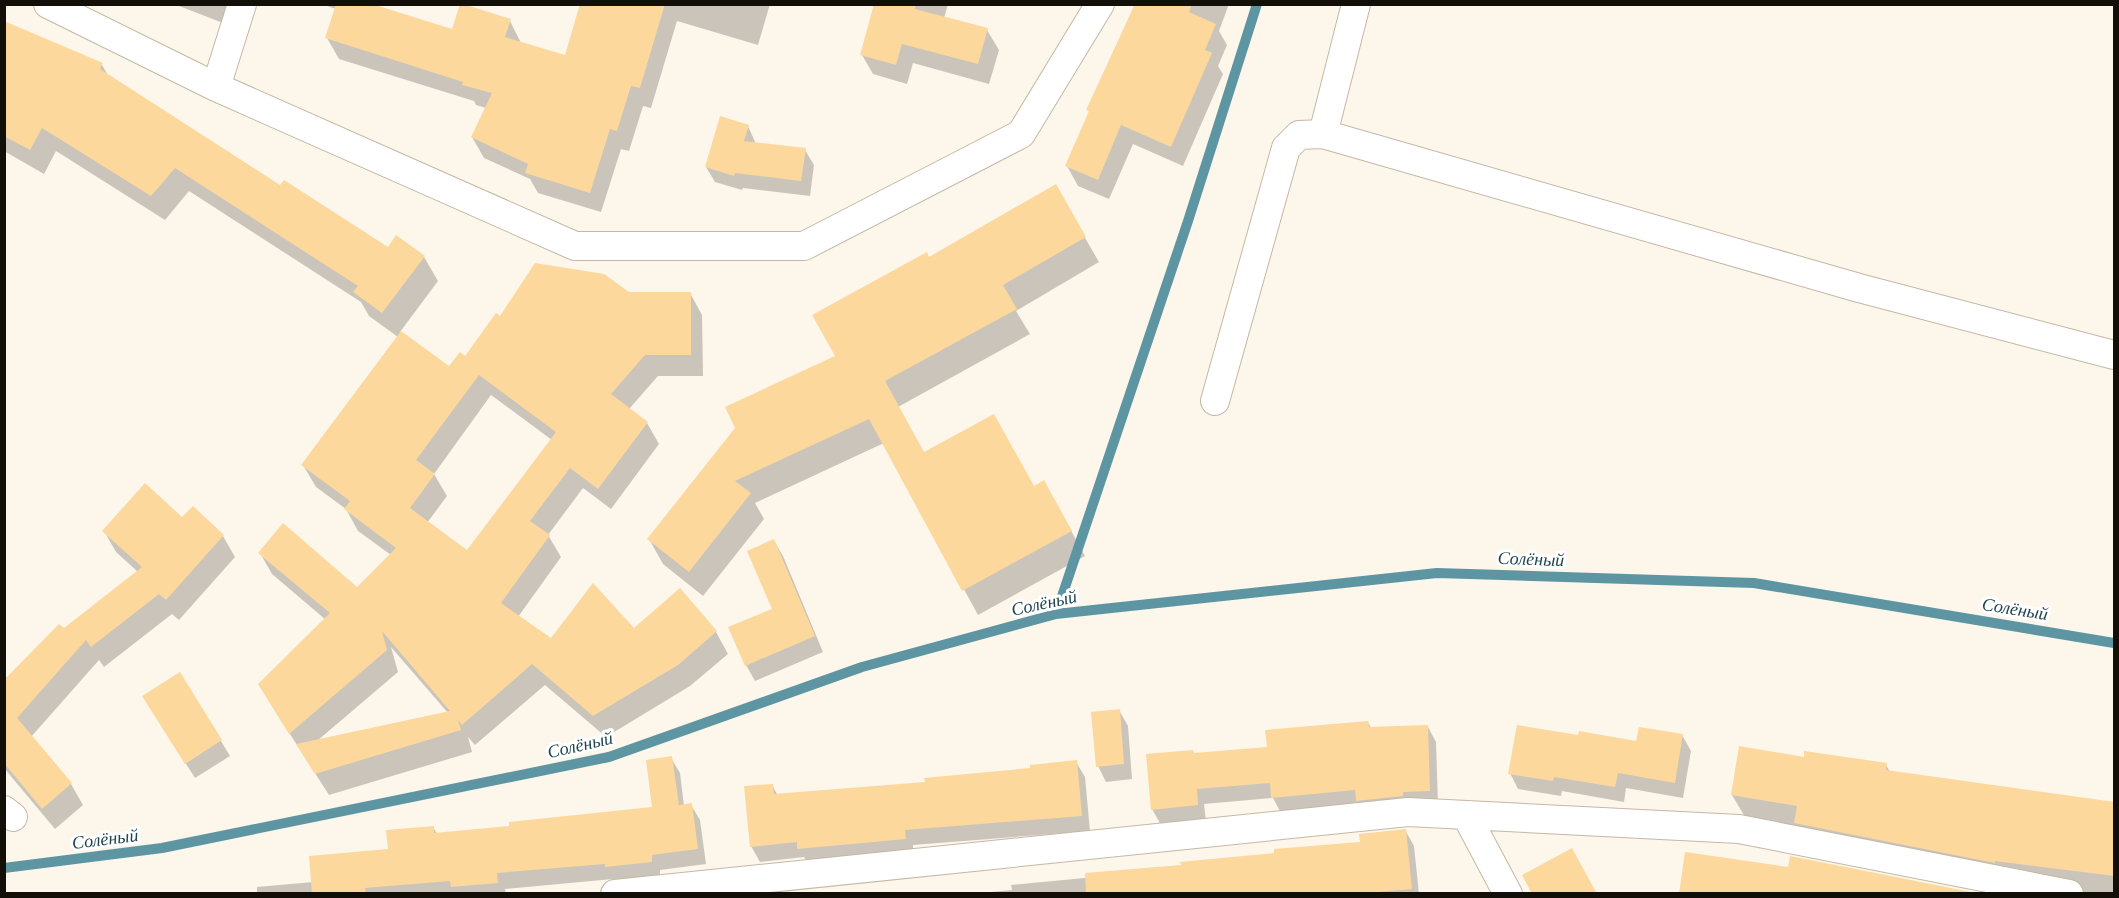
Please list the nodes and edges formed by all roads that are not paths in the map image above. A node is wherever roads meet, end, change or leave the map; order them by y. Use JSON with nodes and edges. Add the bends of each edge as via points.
{"nodes":[{"id":1,"x":48,"y":4,"type":"edge"},
{"id":2,"x":242,"y":4,"type":"edge"},
{"id":3,"x":1100,"y":4,"type":"edge"},
{"id":4,"x":1356,"y":4,"type":"edge"},
{"id":5,"x":216,"y":87,"type":"junction"},
{"id":6,"x":1323,"y":134,"type":"junction"},
{"id":7,"x":2115,"y":355,"type":"edge"},
{"id":8,"x":1215,"y":401,"type":"dead end"},
{"id":9,"x":1466,"y":815,"type":"junction"},
{"id":10,"x":615,"y":894,"type":"edge"},
{"id":11,"x":1508,"y":894,"type":"edge"},
{"id":12,"x":2069,"y":894,"type":"edge"}],
"edges":[{"from":1,"to":5,"type":"street"},
{"from":2,"to":5,"type":"street"},
{"from":3,"to":5,"type":"street","via":[[1021,134],[804,246],[575,246]]},
{"from":4,"to":6,"type":"street"},
{"from":6,"to":7,"type":"street","via":[[1859,288]]},
{"from":6,"to":8,"type":"street","via":[[1299,135],[1286,148]]},
{"from":9,"to":10,"type":"street","via":[[1408,812]]},
{"from":9,"to":11,"type":"street"},
{"from":9,"to":12,"type":"street","via":[[1739,829]]}]}
